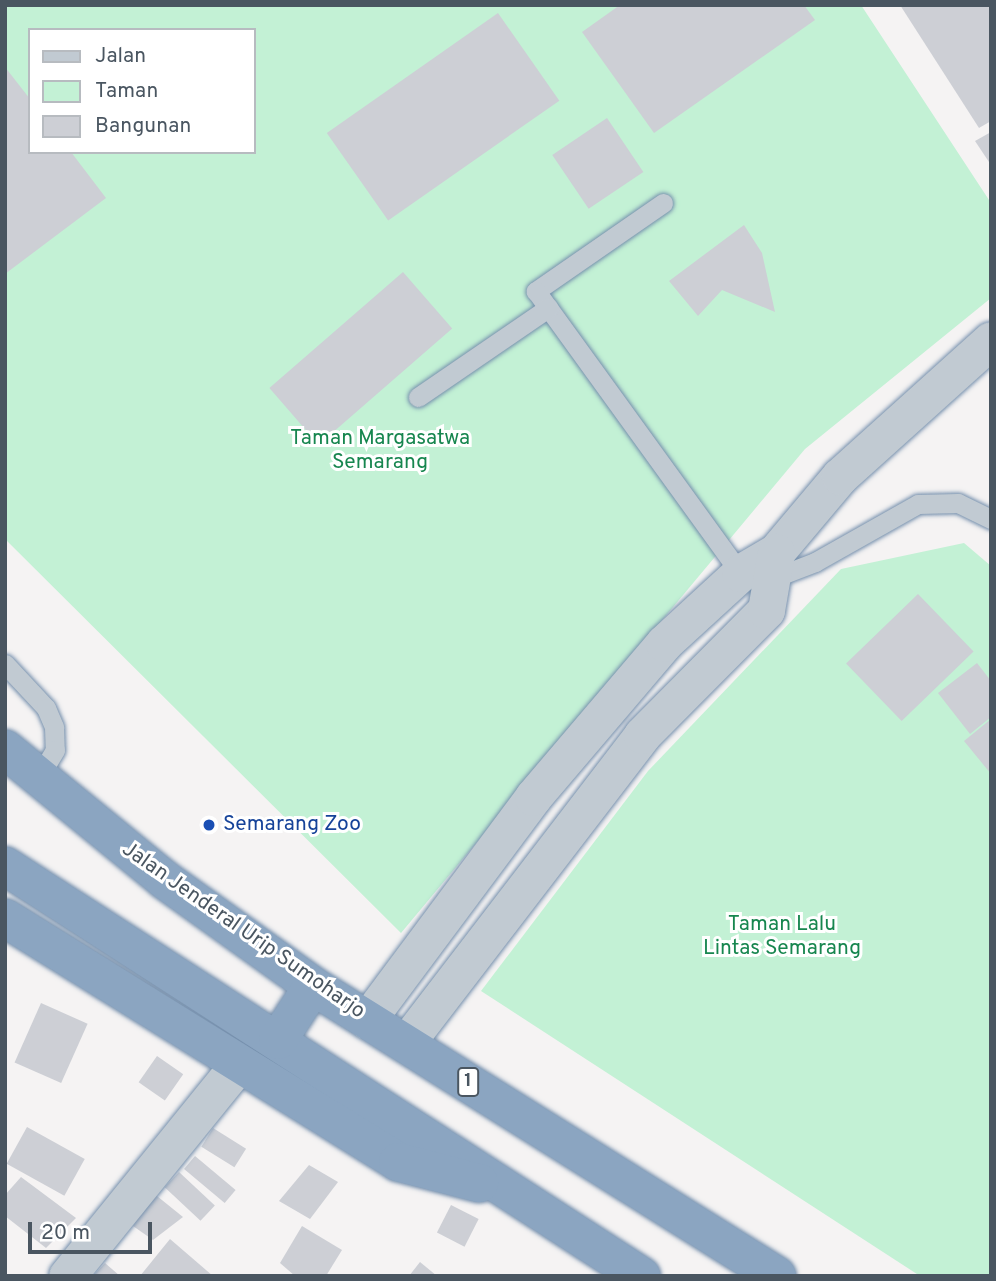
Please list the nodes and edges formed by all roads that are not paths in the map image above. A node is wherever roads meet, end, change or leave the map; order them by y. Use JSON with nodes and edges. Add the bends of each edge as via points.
{"nodes":[{"id":1,"x":663,"y":203,"type":"dead end"},
{"id":2,"x":548,"y":308,"type":"junction"},
{"id":3,"x":991,"y":340,"type":"edge"},
{"id":4,"x":418,"y":397,"type":"dead end"},
{"id":5,"x":991,"y":519,"type":"edge"},
{"id":6,"x":762,"y":568,"type":"junction"},
{"id":7,"x":5,"y":664,"type":"edge"},
{"id":8,"x":5,"y":749,"type":"edge"},
{"id":9,"x":39,"y":777,"type":"junction"},
{"id":10,"x":5,"y":866,"type":"edge"},
{"id":11,"x":5,"y":918,"type":"edge"},
{"id":12,"x":313,"y":986,"type":"junction"},
{"id":13,"x":367,"y":1020,"type":"junction"},
{"id":14,"x":278,"y":1040,"type":"junction"},
{"id":15,"x":406,"y":1043,"type":"junction"},
{"id":16,"x":236,"y":1067,"type":"junction"},
{"id":17,"x":498,"y":1187,"type":"junction"},
{"id":18,"x":67,"y":1276,"type":"edge"},
{"id":19,"x":641,"y":1276,"type":"edge"},
{"id":20,"x":777,"y":1276,"type":"edge"}],
"edges":[{"from":1,"to":2,"type":"lane","via":[[536,291]]},
{"from":2,"to":4,"type":"lane"},
{"from":2,"to":6,"type":"lane"},
{"from":3,"to":6,"type":"street","via":[[840,476]]},
{"from":5,"to":6,"type":"lane","via":[[958,503],[918,504],[815,562]]},
{"from":6,"to":13,"type":"street","via":[[664,643],[533,797]]},
{"from":6,"to":15,"type":"street","via":[[766,610],[642,735]]},
{"from":7,"to":9,"type":"lane","via":[[47,708],[54,727],[55,750]]},
{"from":8,"to":9,"type":"highway","name":"Jalan Jenderal Urip Sumoharjo","number":"1"},
{"from":9,"to":12,"type":"highway","name":"Jalan Jenderal Urip Sumoharjo","number":"1","via":[[164,880]]},
{"from":10,"to":14,"type":"highway"},
{"from":11,"to":16,"type":"highway"},
{"from":12,"to":13,"type":"highway","name":"Jalan Jenderal Urip Sumoharjo","number":"1"},
{"from":12,"to":14,"type":"highway"},
{"from":13,"to":15,"type":"highway","name":"Jalan Jenderal Urip Sumoharjo","number":"1"},
{"from":14,"to":17,"type":"highway"},
{"from":15,"to":20,"type":"highway","name":"Jalan Jenderal Urip Sumoharjo","number":"1"},
{"from":16,"to":17,"type":"highway","via":[[398,1162]]},
{"from":16,"to":18,"type":"street"},
{"from":17,"to":19,"type":"highway"}]}
